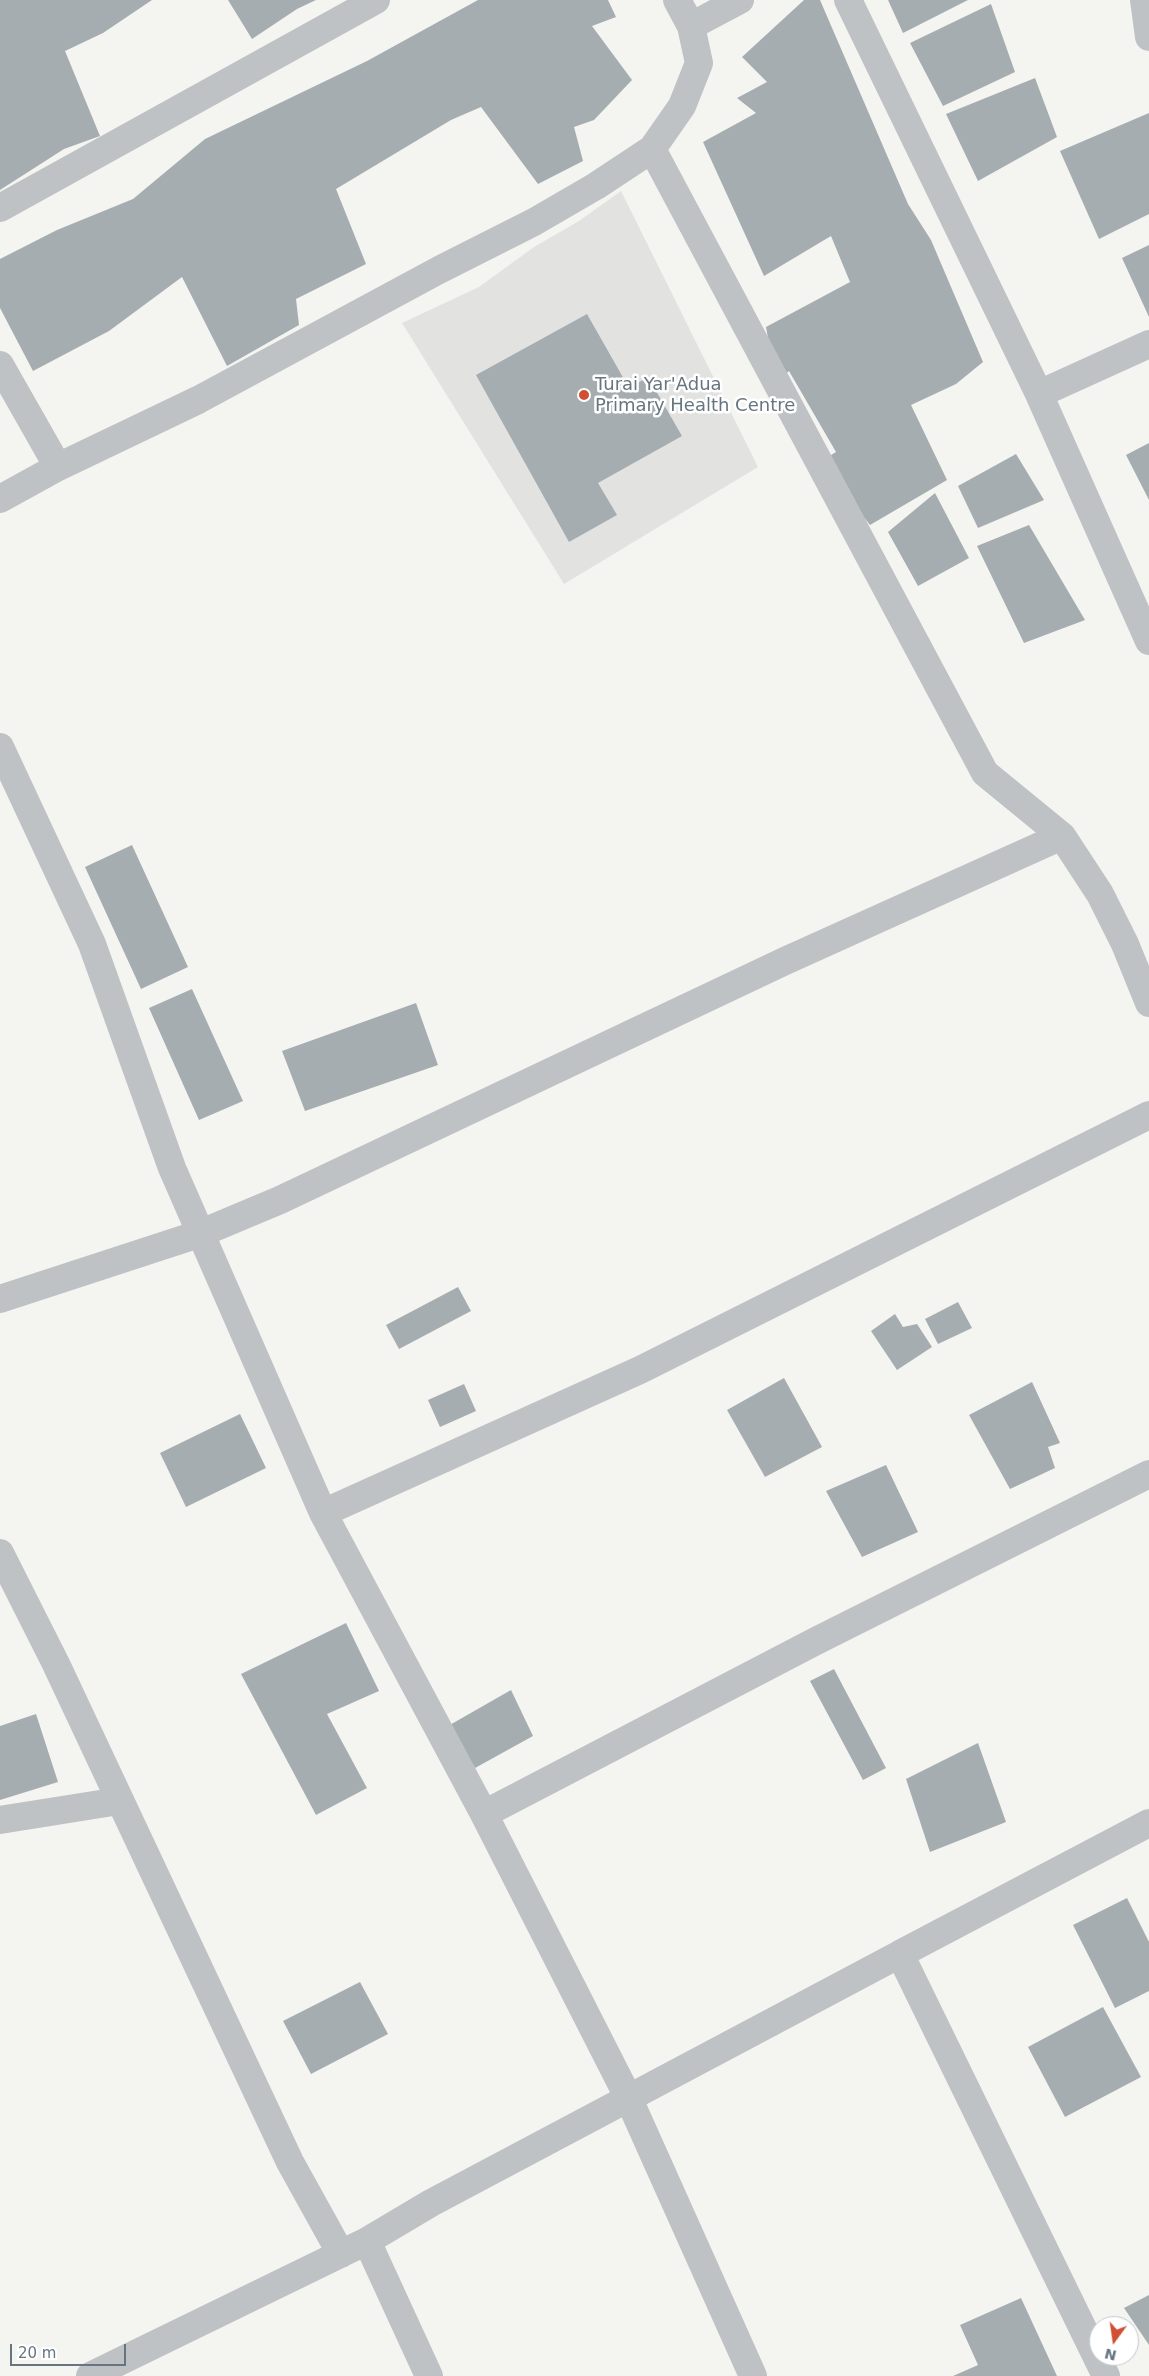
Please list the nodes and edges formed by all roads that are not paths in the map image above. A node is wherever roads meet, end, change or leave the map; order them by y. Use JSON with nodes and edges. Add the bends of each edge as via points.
{"nodes":[{"id":1,"x":376,"y":0,"type":"edge"},
{"id":2,"x":677,"y":0,"type":"edge"},
{"id":3,"x":740,"y":0,"type":"edge"},
{"id":4,"x":848,"y":0,"type":"edge"},
{"id":5,"x":1144,"y":0,"type":"edge"},
{"id":6,"x":691,"y":26,"type":"junction"},
{"id":7,"x":1149,"y":37,"type":"edge"},
{"id":8,"x":652,"y":148,"type":"junction"},
{"id":9,"x":0,"y":208,"type":"edge"},
{"id":10,"x":1149,"y":344,"type":"edge"},
{"id":11,"x":0,"y":365,"type":"edge"},
{"id":12,"x":1039,"y":394,"type":"junction"},
{"id":13,"x":58,"y":468,"type":"junction"},
{"id":14,"x":0,"y":499,"type":"edge"},
{"id":15,"x":1149,"y":641,"type":"edge"},
{"id":16,"x":0,"y":746,"type":"edge"},
{"id":17,"x":1062,"y":836,"type":"junction"},
{"id":18,"x":1149,"y":1003,"type":"edge"},
{"id":19,"x":1149,"y":1115,"type":"edge"},
{"id":20,"x":199,"y":1234,"type":"junction"},
{"id":21,"x":0,"y":1299,"type":"edge"},
{"id":22,"x":1149,"y":1474,"type":"edge"},
{"id":23,"x":323,"y":1513,"type":"junction"},
{"id":24,"x":0,"y":1553,"type":"edge"},
{"id":25,"x":7,"y":1582,"type":"edge"},
{"id":26,"x":119,"y":1801,"type":"junction"},
{"id":27,"x":484,"y":1814,"type":"junction"},
{"id":28,"x":0,"y":1820,"type":"edge"},
{"id":29,"x":1149,"y":1824,"type":"edge"},
{"id":30,"x":900,"y":1954,"type":"junction"},
{"id":31,"x":628,"y":2097,"type":"junction"},
{"id":32,"x":367,"y":2241,"type":"junction"},
{"id":33,"x":341,"y":2254,"type":"junction"},
{"id":34,"x":90,"y":2376,"type":"edge"},
{"id":35,"x":429,"y":2376,"type":"edge"},
{"id":36,"x":753,"y":2376,"type":"edge"},
{"id":37,"x":1106,"y":2376,"type":"edge"}],
"edges":[{"from":1,"to":9,"type":"street"},
{"from":2,"to":6,"type":"street"},
{"from":3,"to":6,"type":"street"},
{"from":4,"to":12,"type":"street"},
{"from":5,"to":7,"type":"street"},
{"from":6,"to":8,"type":"street","via":[[698,63],[682,106]]},
{"from":8,"to":13,"type":"street","via":[[534,222],[198,400]]},
{"from":8,"to":17,"type":"street","via":[[985,773]]},
{"from":10,"to":12,"type":"street"},
{"from":11,"to":13,"type":"street"},
{"from":12,"to":15,"type":"street"},
{"from":13,"to":14,"type":"street"},
{"from":16,"to":20,"type":"street","via":[[92,944]]},
{"from":17,"to":18,"type":"street","via":[[1100,894]]},
{"from":17,"to":20,"type":"street","via":[[785,961],[280,1200]]},
{"from":19,"to":23,"type":"street","via":[[640,1370]]},
{"from":20,"to":21,"type":"street"},
{"from":20,"to":23,"type":"street"},
{"from":22,"to":27,"type":"street","via":[[816,1640]]},
{"from":23,"to":27,"type":"street"},
{"from":24,"to":25,"type":"street"},
{"from":25,"to":26,"type":"street","via":[[56,1664]]},
{"from":26,"to":28,"type":"street"},
{"from":26,"to":33,"type":"street","via":[[290,2162]]},
{"from":27,"to":31,"type":"street"},
{"from":29,"to":30,"type":"street"},
{"from":30,"to":31,"type":"street"},
{"from":30,"to":37,"type":"street"},
{"from":31,"to":32,"type":"street"},
{"from":31,"to":36,"type":"street"},
{"from":32,"to":33,"type":"street"},
{"from":32,"to":35,"type":"street"},
{"from":33,"to":34,"type":"street"}]}
